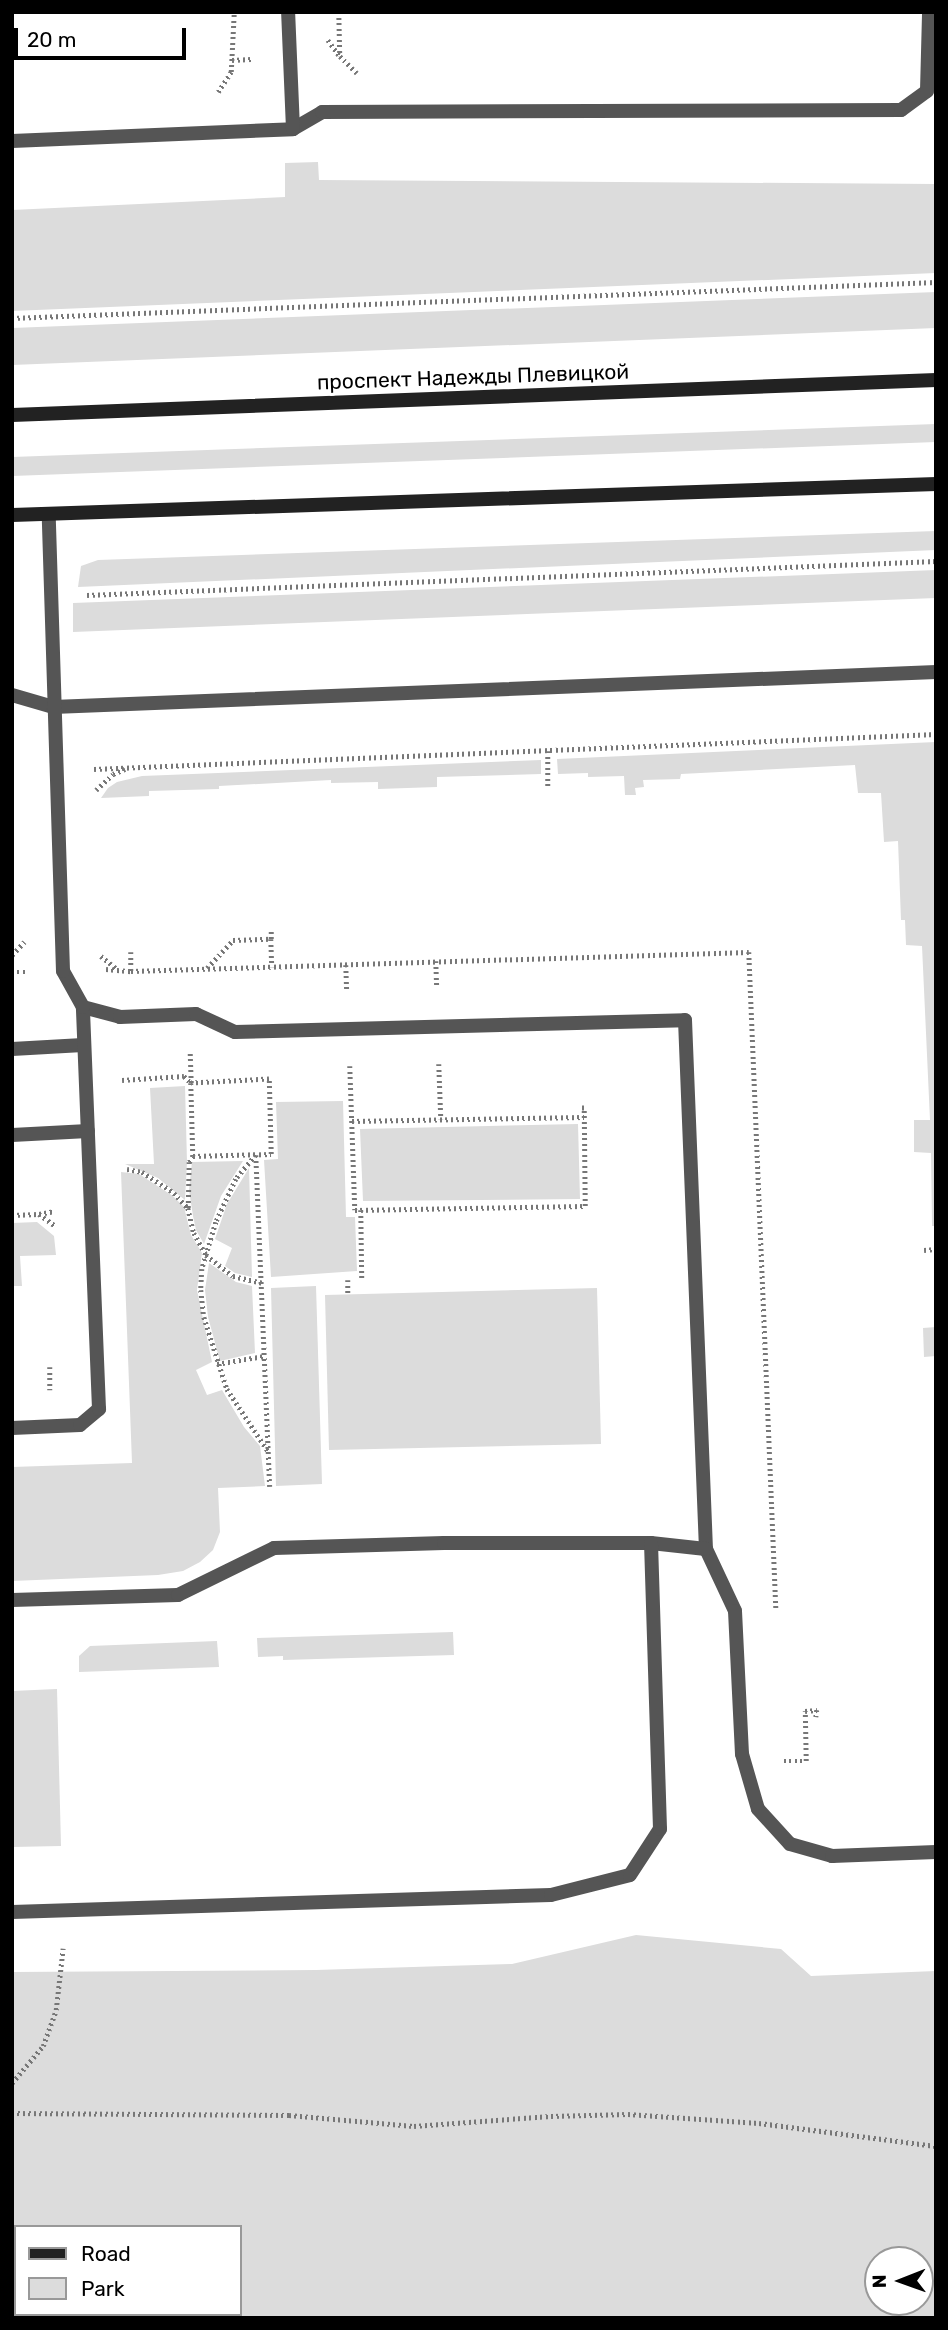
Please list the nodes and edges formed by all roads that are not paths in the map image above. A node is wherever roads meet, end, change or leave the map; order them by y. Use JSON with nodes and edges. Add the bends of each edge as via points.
{"nodes":[{"id":1,"x":288,"y":12,"type":"edge"},
{"id":2,"x":929,"y":12,"type":"edge"},
{"id":3,"x":293,"y":129,"type":"junction"},
{"id":4,"x":12,"y":141,"type":"edge"},
{"id":5,"x":936,"y":380,"type":"edge"},
{"id":6,"x":12,"y":415,"type":"edge"},
{"id":7,"x":936,"y":484,"type":"edge"},
{"id":8,"x":49,"y":514,"type":"junction"},
{"id":9,"x":12,"y":515,"type":"edge"},
{"id":10,"x":936,"y":671,"type":"edge"},
{"id":11,"x":12,"y":695,"type":"edge"},
{"id":12,"x":53,"y":707,"type":"junction"},
{"id":13,"x":83,"y":1007,"type":"junction"},
{"id":14,"x":83,"y":1045,"type":"junction"},
{"id":15,"x":12,"y":1049,"type":"edge"},
{"id":16,"x":88,"y":1131,"type":"junction"},
{"id":17,"x":12,"y":1135,"type":"edge"},
{"id":18,"x":12,"y":1428,"type":"edge"},
{"id":19,"x":650,"y":1543,"type":"junction"},
{"id":20,"x":706,"y":1549,"type":"junction"},
{"id":21,"x":12,"y":1600,"type":"edge"},
{"id":22,"x":936,"y":1852,"type":"edge"},
{"id":23,"x":12,"y":1912,"type":"edge"}],
"edges":[{"from":1,"to":3,"type":"lane"},
{"from":2,"to":3,"type":"lane","via":[[927,91],[901,110],[322,112]]},
{"from":3,"to":4,"type":"lane"},
{"from":5,"to":6,"type":"main road","name":"проспект Надежды Плевицкой"},
{"from":7,"to":8,"type":"main road"},
{"from":8,"to":9,"type":"main road"},
{"from":8,"to":12,"type":"lane"},
{"from":10,"to":12,"type":"lane"},
{"from":11,"to":12,"type":"lane"},
{"from":12,"to":13,"type":"lane","via":[[63,971]]},
{"from":13,"to":14,"type":"lane"},
{"from":13,"to":20,"type":"lane","via":[[120,1017],[196,1014],[235,1032],[685,1020]]},
{"from":14,"to":15,"type":"lane"},
{"from":14,"to":16,"type":"lane"},
{"from":16,"to":17,"type":"lane"},
{"from":16,"to":18,"type":"lane","via":[[99,1409],[80,1425]]},
{"from":19,"to":20,"type":"lane"},
{"from":19,"to":21,"type":"lane","via":[[274,1548],[178,1595]]},
{"from":19,"to":23,"type":"lane","via":[[660,1829],[629,1875],[551,1895]]},
{"from":20,"to":22,"type":"lane","via":[[735,1611],[742,1754],[758,1809],[790,1844],[832,1856]]}]}
